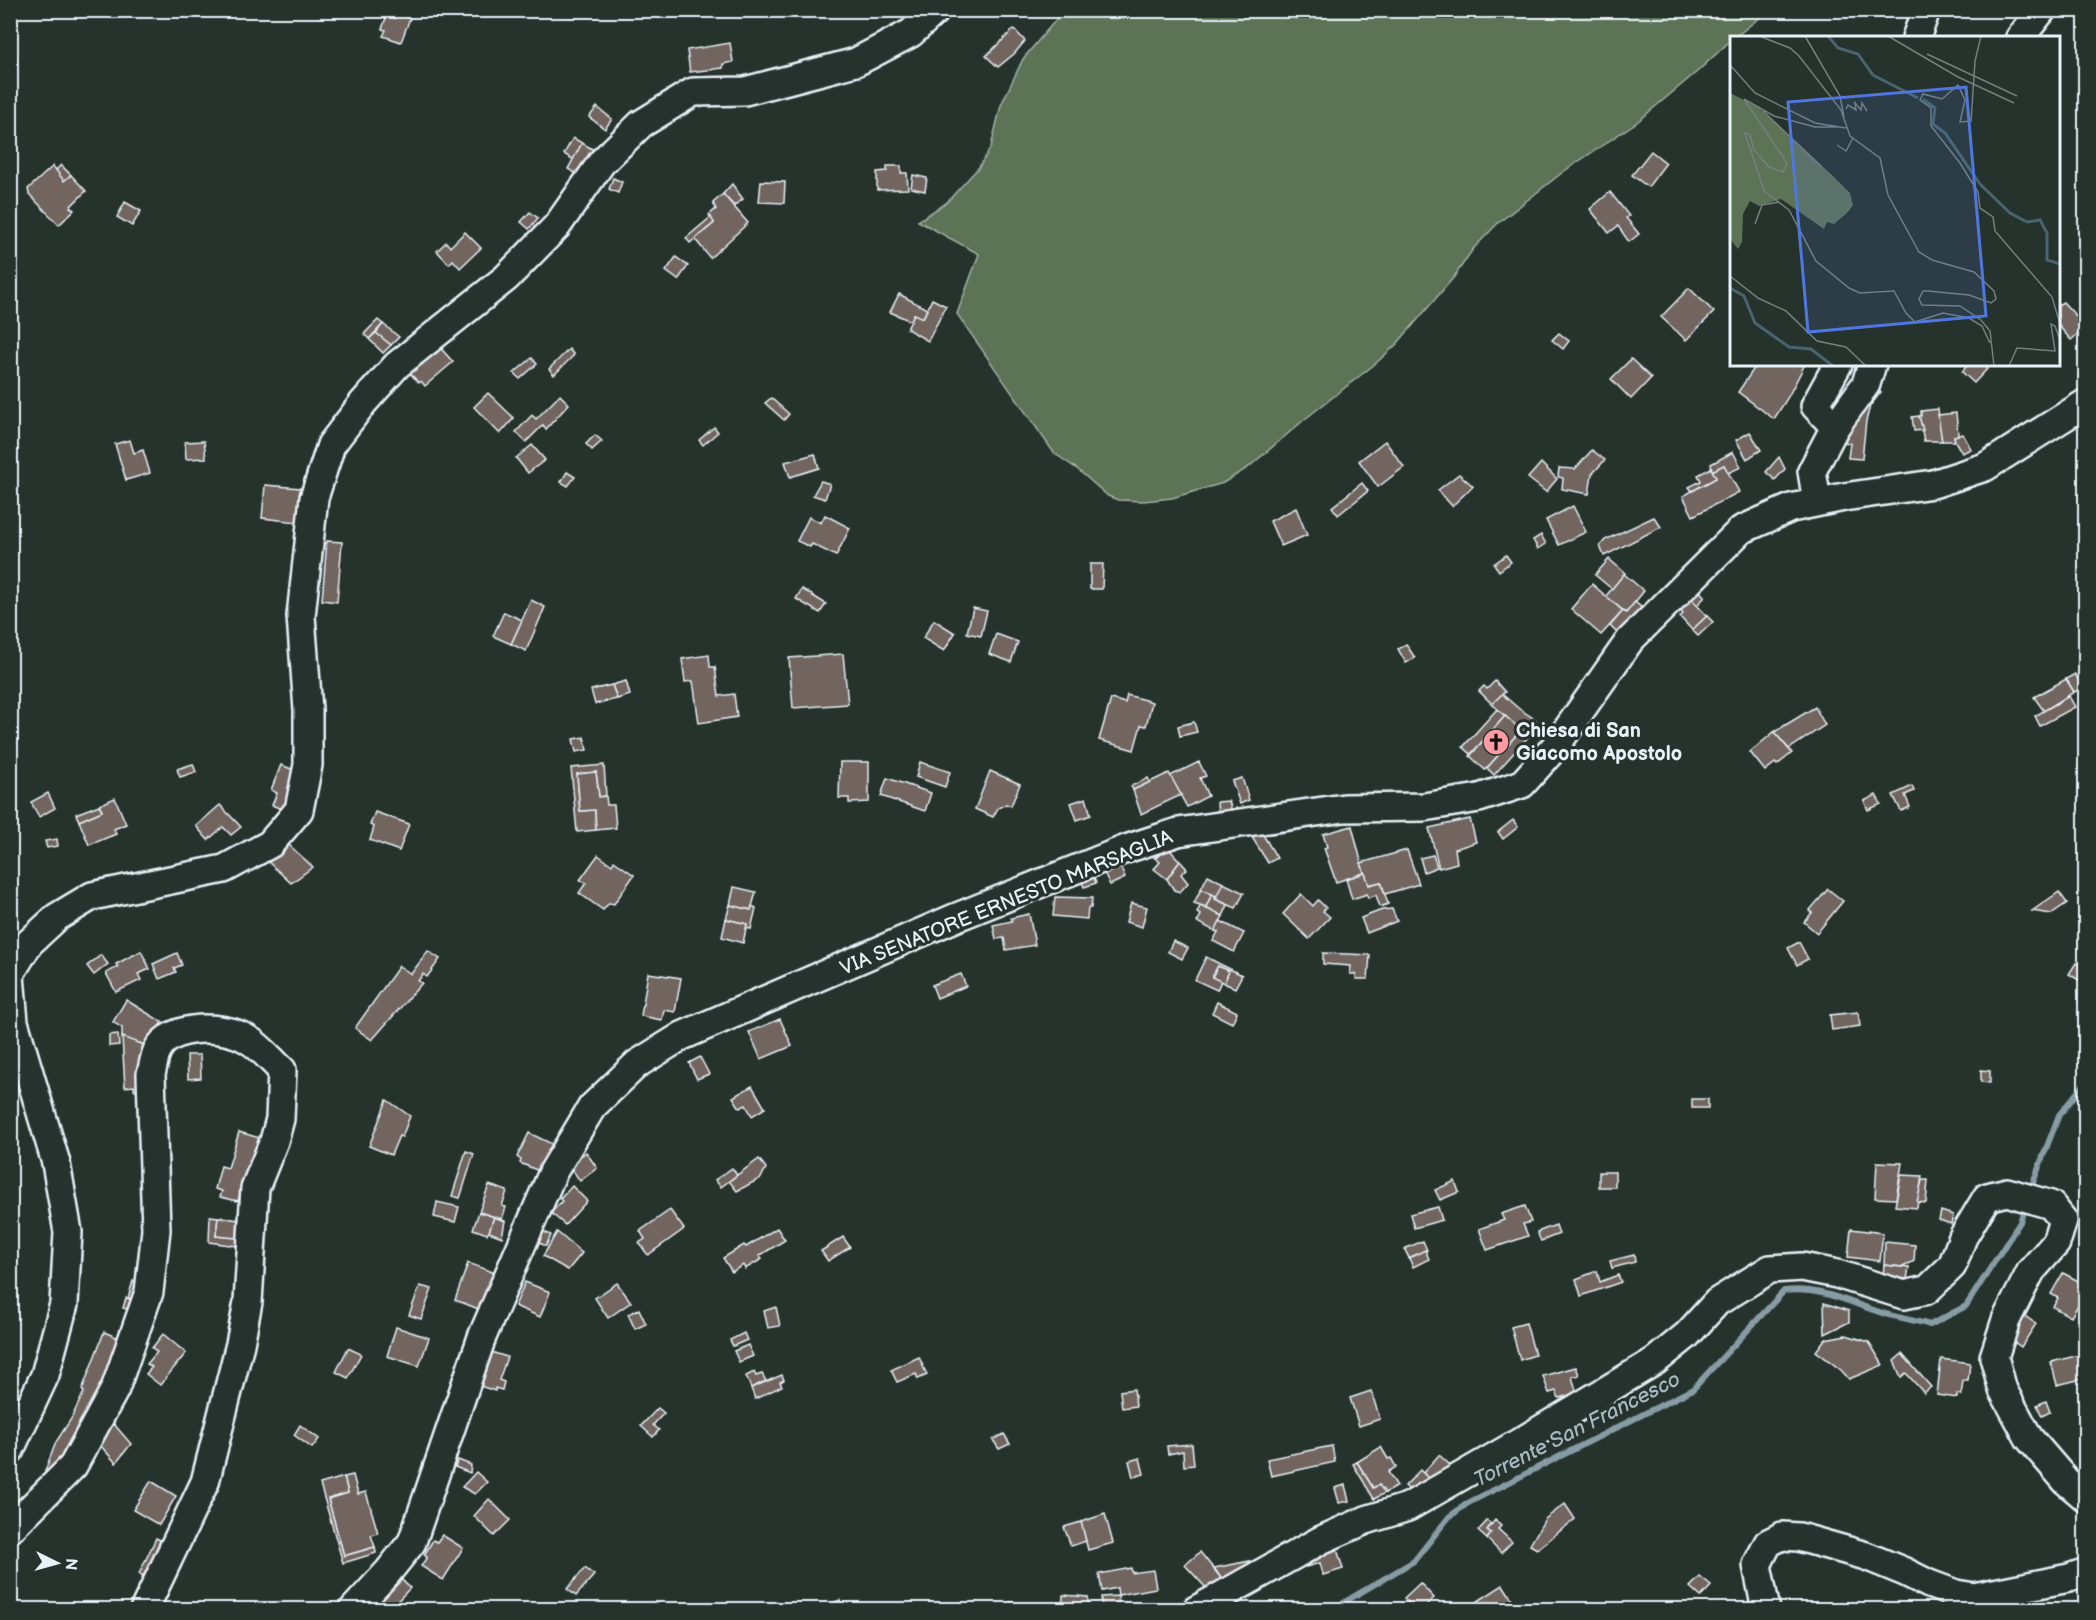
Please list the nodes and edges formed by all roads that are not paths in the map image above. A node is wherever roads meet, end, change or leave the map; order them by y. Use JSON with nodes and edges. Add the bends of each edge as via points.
{"nodes":[{"id":1,"x":936,"y":10,"type":"edge"},
{"id":2,"x":1926,"y":10,"type":"edge"},
{"id":3,"x":2042,"y":10,"type":"edge"},
{"id":4,"x":1917,"y":36,"type":"edge"},
{"id":5,"x":2022,"y":36,"type":"edge"},
{"id":6,"x":1837,"y":366,"type":"edge"},
{"id":7,"x":1871,"y":366,"type":"edge"},
{"id":8,"x":2085,"y":403,"type":"edge"},
{"id":9,"x":1835,"y":427,"type":"junction"},
{"id":10,"x":1817,"y":502,"type":"junction"},
{"id":11,"x":10,"y":975,"type":"edge"},
{"id":12,"x":10,"y":1450,"type":"edge"},
{"id":13,"x":2085,"y":1498,"type":"edge"},
{"id":14,"x":10,"y":1529,"type":"edge"},
{"id":15,"x":2085,"y":1572,"type":"edge"},
{"id":16,"x":144,"y":1610,"type":"edge"},
{"id":17,"x":353,"y":1610,"type":"edge"},
{"id":18,"x":1196,"y":1610,"type":"edge"},
{"id":19,"x":1766,"y":1610,"type":"edge"}],
"edges":[{"from":1,"to":11,"type":"street","via":[[911,33],[856,62],[745,91],[693,92],[641,124],[602,162],[557,225],[506,278],[397,365],[331,445],[314,498],[301,616],[308,765],[299,810],[270,844],[224,869],[92,896],[57,916],[28,943]]},
{"from":2,"to":4,"type":"street"},
{"from":3,"to":5,"type":"street"},
{"from":6,"to":9,"type":"street","via":[[1815,406]]},
{"from":7,"to":9,"type":"street","via":[[1866,384]]},
{"from":8,"to":10,"type":"street","name":"VIA SENATORE ERNESTO MARSAGLIA","via":[[1985,467],[1933,484]]},
{"from":9,"to":10,"type":"street","via":[[1812,471]]},
{"from":10,"to":17,"type":"street","name":"VIA SENATORE ERNESTO MARSAGLIA","via":[[1791,508],[1742,530],[1630,640],[1555,747],[1522,784],[1479,798],[1424,807],[1344,808],[1178,832],[1126,849],[947,922],[682,1036],[637,1064],[592,1107],[553,1172],[482,1337],[412,1542]]},
{"from":11,"to":12,"type":"street","via":[[14,1022],[56,1163],[68,1232],[64,1304],[45,1375]]},
{"from":13,"to":18,"type":"street","via":[[2029,1438],[2003,1390],[1994,1357],[2006,1320],[2031,1271],[2056,1243],[2063,1220],[2051,1204],[2007,1192],[1987,1197],[1952,1266],[1927,1290],[1904,1295],[1802,1267],[1770,1269],[1717,1302],[1687,1335],[1655,1361],[1515,1445],[1408,1508],[1366,1520],[1321,1540]]},
{"from":14,"to":16,"type":"street","via":[[73,1466],[115,1389],[149,1292],[156,1230],[152,1074],[158,1050],[169,1037],[195,1029],[245,1037],[282,1070],[280,1119],[255,1188],[248,1302],[205,1482]]},
{"from":15,"to":19,"type":"street","via":[[1974,1597],[1929,1584],[1866,1556],[1782,1536],[1768,1543],[1757,1565]]}]}
